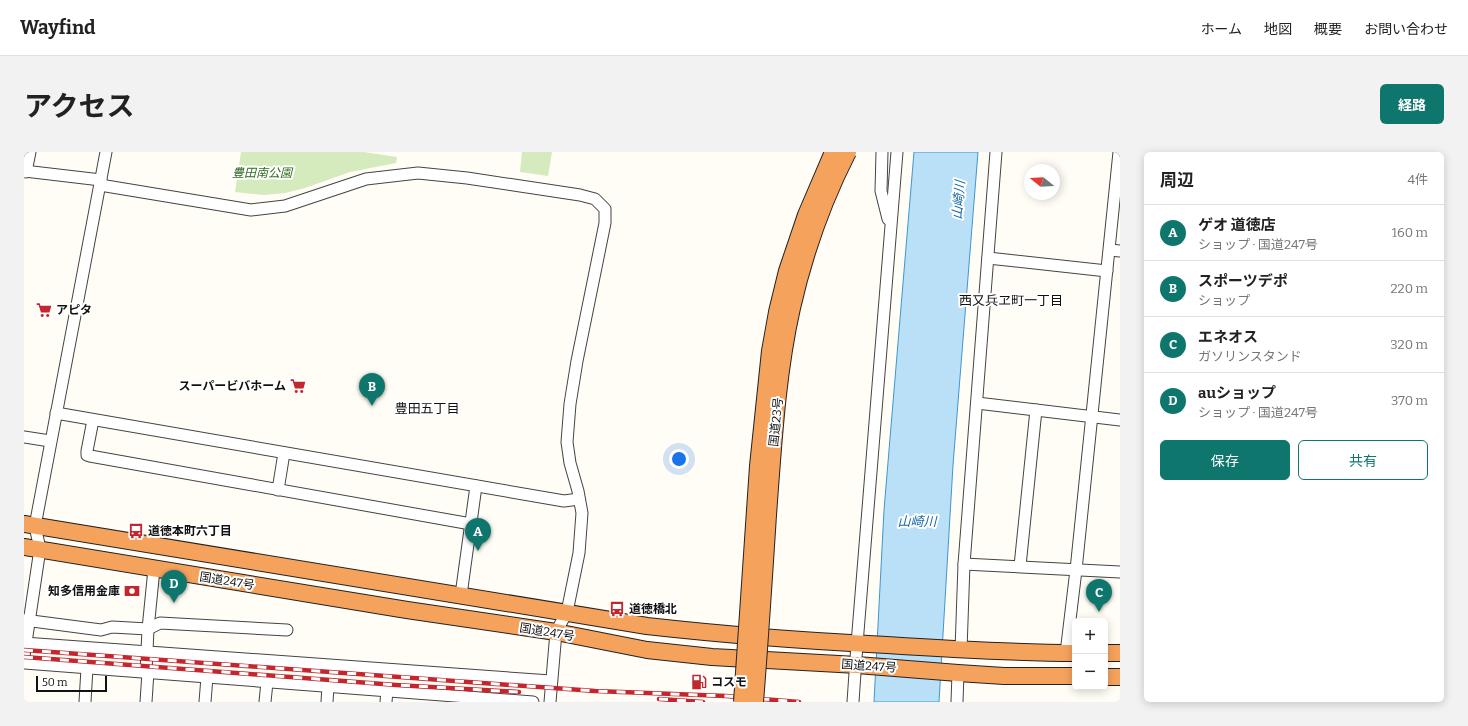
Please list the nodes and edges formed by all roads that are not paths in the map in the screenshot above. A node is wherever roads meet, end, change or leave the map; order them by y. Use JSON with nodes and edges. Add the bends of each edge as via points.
{"nodes":[{"id":1,"x":30,"y":152,"type":"edge"},
{"id":2,"x":106,"y":152,"type":"edge"},
{"id":3,"x":833,"y":152,"type":"edge"},
{"id":4,"x":848,"y":152,"type":"edge"},
{"id":5,"x":882,"y":152,"type":"edge"},
{"id":6,"x":897,"y":152,"type":"edge"},
{"id":7,"x":996,"y":152,"type":"edge"},
{"id":8,"x":1119,"y":152,"type":"edge"},
{"id":9,"x":25,"y":172,"type":"edge"},
{"id":10,"x":100,"y":182,"type":"junction"},
{"id":11,"x":890,"y":232,"type":"junction"},
{"id":12,"x":1115,"y":250,"type":"edge"},
{"id":13,"x":988,"y":258,"type":"junction"},
{"id":14,"x":1107,"y":271,"type":"junction"},
{"id":15,"x":977,"y":403,"type":"junction"},
{"id":16,"x":1036,"y":410,"type":"junction"},
{"id":17,"x":56,"y":413,"type":"junction"},
{"id":18,"x":1091,"y":416,"type":"junction"},
{"id":19,"x":93,"y":420,"type":"junction"},
{"id":20,"x":1120,"y":420,"type":"edge"},
{"id":21,"x":24,"y":437,"type":"edge"},
{"id":22,"x":50,"y":441,"type":"junction"},
{"id":23,"x":284,"y":453,"type":"junction"},
{"id":24,"x":476,"y":486,"type":"junction"},
{"id":25,"x":278,"y":490,"type":"junction"},
{"id":26,"x":579,"y":499,"type":"junction"},
{"id":27,"x":471,"y":524,"type":"junction"},
{"id":28,"x":29,"y":525,"type":"edge"},
{"id":29,"x":24,"y":547,"type":"edge"},
{"id":30,"x":40,"y":549,"type":"junction"},
{"id":31,"x":964,"y":564,"type":"junction"},
{"id":32,"x":1020,"y":566,"type":"junction"},
{"id":33,"x":154,"y":569,"type":"junction"},
{"id":34,"x":1076,"y":570,"type":"junction"},
{"id":35,"x":1120,"y":572,"type":"edge"},
{"id":36,"x":461,"y":595,"type":"junction"},
{"id":37,"x":567,"y":612,"type":"junction"},
{"id":38,"x":26,"y":620,"type":"edge"},
{"id":39,"x":148,"y":629,"type":"junction"},
{"id":40,"x":286,"y":630,"type":"dead end"},
{"id":41,"x":556,"y":632,"type":"junction"},
{"id":42,"x":25,"y":643,"type":"edge"},
{"id":43,"x":862,"y":644,"type":"junction"},
{"id":44,"x":957,"y":649,"type":"junction"},
{"id":45,"x":146,"y":652,"type":"junction"},
{"id":46,"x":1071,"y":653,"type":"edge"},
{"id":47,"x":1108,"y":653,"type":"edge"},
{"id":48,"x":1120,"y":653,"type":"edge"},
{"id":49,"x":24,"y":656,"type":"edge"},
{"id":50,"x":24,"y":663,"type":"edge"},
{"id":51,"x":863,"y":665,"type":"junction"},
{"id":52,"x":87,"y":668,"type":"junction"},
{"id":53,"x":147,"y":672,"type":"junction"},
{"id":54,"x":955,"y":673,"type":"junction"},
{"id":55,"x":1072,"y":676,"type":"edge"},
{"id":56,"x":207,"y":677,"type":"junction"},
{"id":57,"x":1108,"y":677,"type":"edge"},
{"id":58,"x":1120,"y":677,"type":"edge"},
{"id":59,"x":551,"y":681,"type":"junction"},
{"id":60,"x":267,"y":682,"type":"junction"},
{"id":61,"x":328,"y":686,"type":"junction"},
{"id":62,"x":386,"y":696,"type":"edge"},
{"id":63,"x":446,"y":699,"type":"edge"},
{"id":64,"x":506,"y":701,"type":"edge"},
{"id":65,"x":85,"y":702,"type":"edge"},
{"id":66,"x":146,"y":702,"type":"edge"},
{"id":67,"x":205,"y":702,"type":"edge"},
{"id":68,"x":265,"y":702,"type":"edge"},
{"id":69,"x":327,"y":702,"type":"edge"},
{"id":70,"x":533,"y":702,"type":"edge"},
{"id":71,"x":550,"y":702,"type":"edge"},
{"id":72,"x":742,"y":702,"type":"edge"},
{"id":73,"x":755,"y":702,"type":"edge"},
{"id":74,"x":853,"y":702,"type":"edge"},
{"id":75,"x":957,"y":702,"type":"edge"}],
"edges":[{"from":1,"to":9,"type":"street"},
{"from":2,"to":10,"type":"street"},
{"from":3,"to":72,"type":"highway","name":"国道23号","bridge":true,"via":[[806,215],[787,271],[770,351],[758,466]]},
{"from":4,"to":73,"type":"highway","name":"国道23号","bridge":true,"via":[[822,210],[809,248],[792,308],[782,367],[772,466]]},
{"from":5,"to":11,"type":"street","via":[[881,191]]},
{"from":6,"to":11,"type":"street"},
{"from":7,"to":13,"type":"street"},
{"from":8,"to":12,"type":"street"},
{"from":9,"to":10,"type":"street"},
{"from":10,"to":17,"type":"street"},
{"from":10,"to":26,"type":"street","via":[[250,210],[285,206],[366,180],[418,173],[467,178],[595,199],[605,209],[605,223],[577,361],[567,442]]},
{"from":11,"to":43,"type":"street"},
{"from":12,"to":14,"type":"street"},
{"from":13,"to":14,"type":"street"},
{"from":13,"to":15,"type":"street"},
{"from":14,"to":18,"type":"street"},
{"from":15,"to":16,"type":"street"},
{"from":15,"to":31,"type":"street"},
{"from":16,"to":18,"type":"street"},
{"from":16,"to":32,"type":"street"},
{"from":17,"to":19,"type":"street"},
{"from":17,"to":22,"type":"street"},
{"from":18,"to":20,"type":"street"},
{"from":18,"to":34,"type":"street"},
{"from":19,"to":23,"type":"street"},
{"from":19,"to":25,"type":"street","via":[[87,455]]},
{"from":21,"to":22,"type":"street"},
{"from":22,"to":28,"type":"street"},
{"from":23,"to":24,"type":"street"},
{"from":23,"to":25,"type":"street"},
{"from":24,"to":26,"type":"street","via":[[564,501]]},
{"from":24,"to":27,"type":"street"},
{"from":25,"to":27,"type":"street"},
{"from":26,"to":37,"type":"street","via":[[582,513],[579,553]]},
{"from":27,"to":36,"type":"street"},
{"from":28,"to":30,"type":"street"},
{"from":28,"to":36,"type":"highway","name":"国道247号"},
{"from":29,"to":30,"type":"highway","name":"国道247号"},
{"from":30,"to":33,"type":"highway","name":"国道247号"},
{"from":30,"to":38,"type":"street"},
{"from":31,"to":32,"type":"street"},
{"from":31,"to":44,"type":"street"},
{"from":32,"to":34,"type":"street"},
{"from":33,"to":39,"type":"street"},
{"from":33,"to":41,"type":"highway","name":"国道247号"},
{"from":34,"to":35,"type":"street"},
{"from":34,"to":46,"type":"street"},
{"from":36,"to":37,"type":"highway","name":"国道247号"},
{"from":37,"to":41,"type":"street"},
{"from":37,"to":43,"type":"highway","name":"国道247号","via":[[647,626],[702,632]]},
{"from":38,"to":39,"type":"street","via":[[101,630],[112,627]]},
{"from":38,"to":42,"type":"street"},
{"from":39,"to":40,"type":"street","via":[[160,623]]},
{"from":39,"to":45,"type":"street"},
{"from":41,"to":51,"type":"highway","name":"国道247号","via":[[647,650],[712,657]]},
{"from":41,"to":59,"type":"street"},
{"from":42,"to":45,"type":"street"},
{"from":42,"to":49,"type":"street"},
{"from":43,"to":44,"type":"highway","name":"国道247号"},
{"from":43,"to":51,"type":"street"},
{"from":44,"to":46,"type":"highway","name":"国道247号"},
{"from":45,"to":53,"type":"street"},
{"from":45,"to":59,"type":"street"},
{"from":47,"to":48,"type":"highway"},
{"from":50,"to":52,"type":"street"},
{"from":51,"to":54,"type":"highway","name":"国道247号"},
{"from":51,"to":74,"type":"street"},
{"from":52,"to":53,"type":"street"},
{"from":52,"to":65,"type":"street"},
{"from":53,"to":56,"type":"street"},
{"from":53,"to":66,"type":"street"},
{"from":54,"to":55,"type":"highway","name":"国道247号"},
{"from":54,"to":75,"type":"street"},
{"from":56,"to":60,"type":"street"},
{"from":56,"to":67,"type":"street"},
{"from":57,"to":58,"type":"highway"},
{"from":59,"to":71,"type":"street"},
{"from":60,"to":61,"type":"street"},
{"from":60,"to":68,"type":"street"},
{"from":61,"to":62,"type":"street"},
{"from":61,"to":69,"type":"street"},
{"from":62,"to":63,"type":"street"},
{"from":63,"to":64,"type":"street"},
{"from":64,"to":70,"type":"street"}]}
